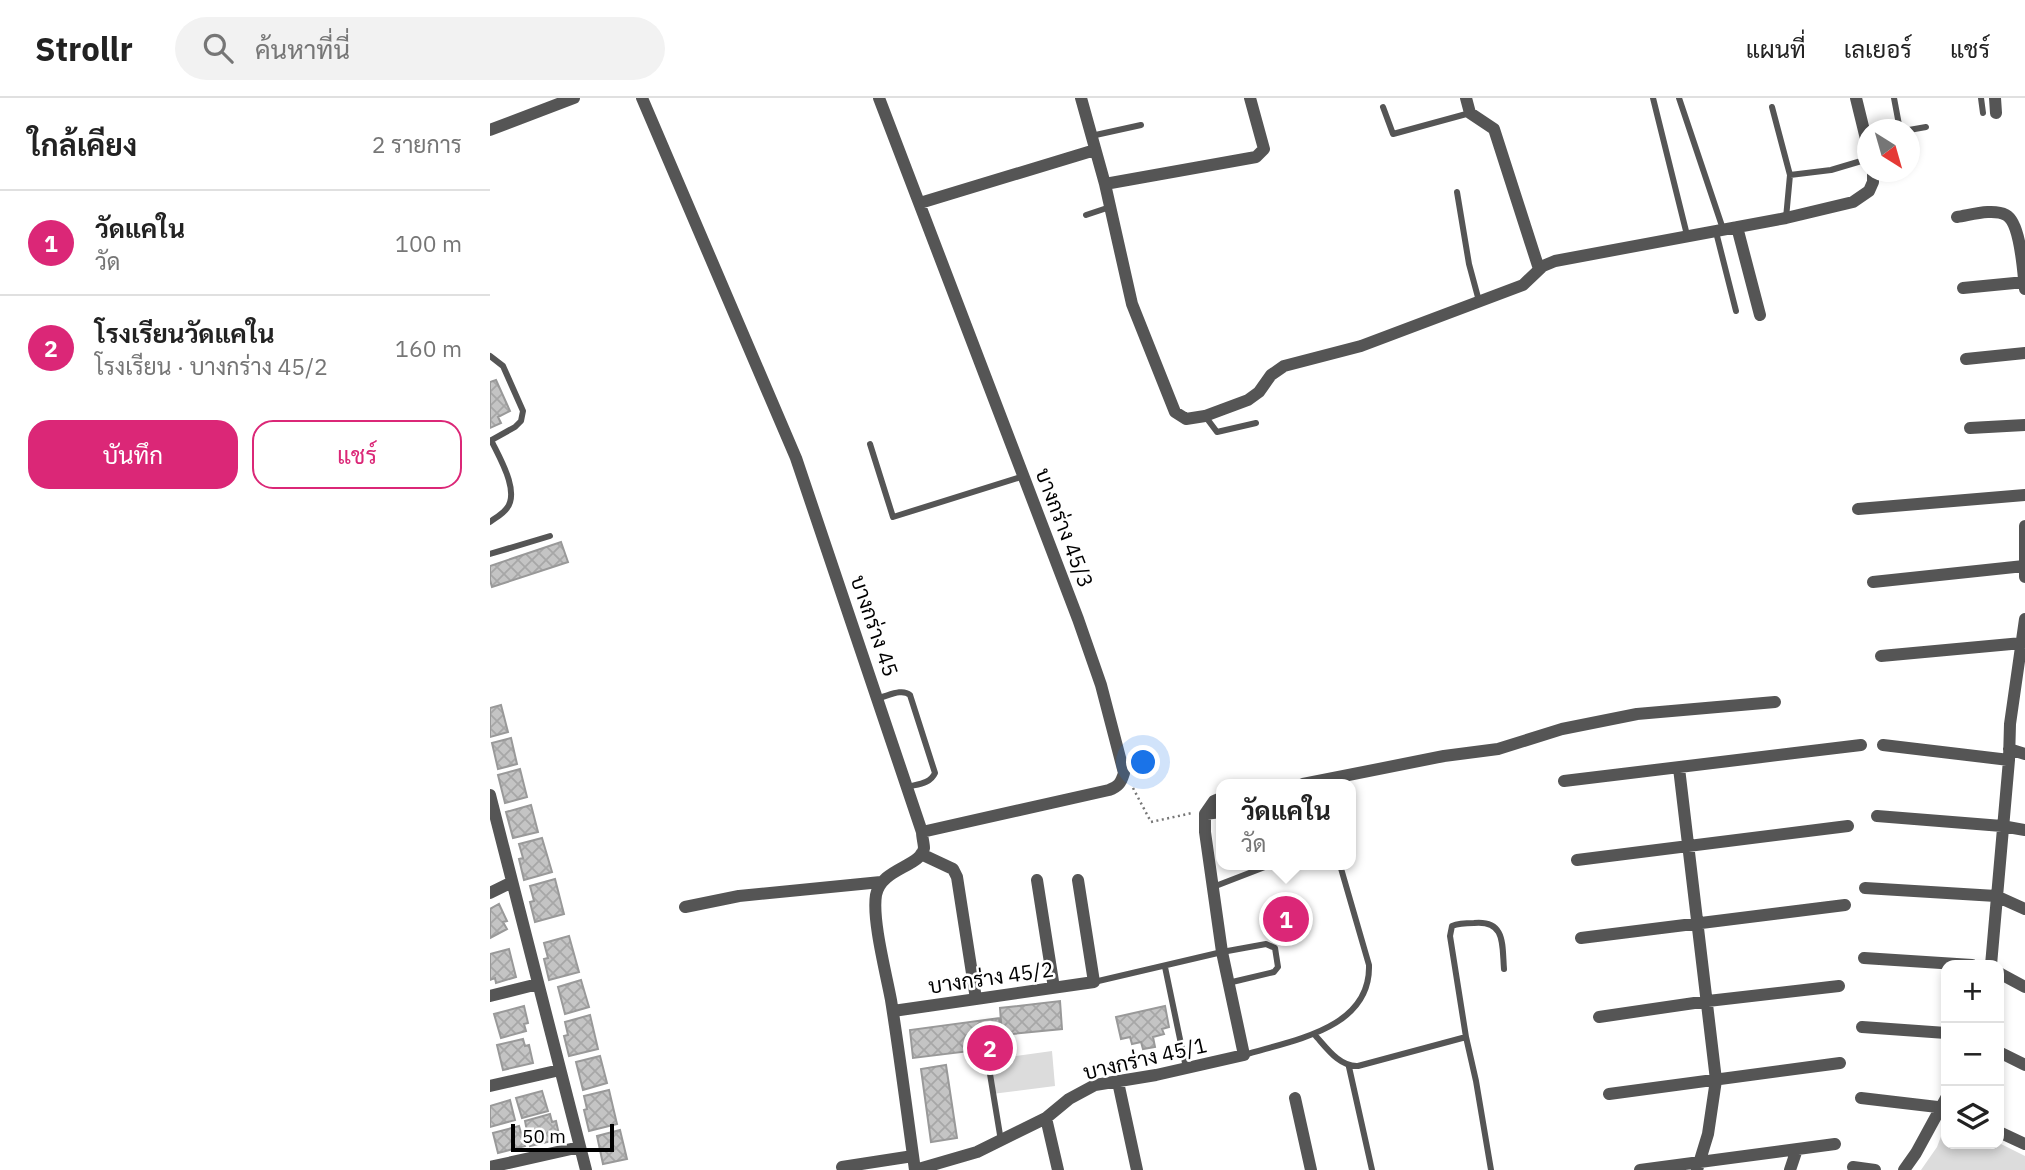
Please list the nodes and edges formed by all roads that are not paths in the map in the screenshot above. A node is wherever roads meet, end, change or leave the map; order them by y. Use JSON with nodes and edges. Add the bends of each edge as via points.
{"nodes":[{"id":1,"x":574,"y":98,"type":"edge"},
{"id":2,"x":642,"y":98,"type":"edge"},
{"id":3,"x":880,"y":98,"type":"edge"},
{"id":4,"x":1081,"y":98,"type":"edge"},
{"id":5,"x":1250,"y":98,"type":"edge"},
{"id":6,"x":1466,"y":98,"type":"edge"},
{"id":7,"x":1653,"y":98,"type":"edge"},
{"id":8,"x":1679,"y":98,"type":"edge"},
{"id":9,"x":1856,"y":98,"type":"edge"},
{"id":10,"x":1894,"y":98,"type":"edge"},
{"id":11,"x":1981,"y":98,"type":"edge"},
{"id":12,"x":1995,"y":98,"type":"edge"},
{"id":13,"x":1383,"y":107,"type":"dead end"},
{"id":14,"x":1772,"y":107,"type":"dead end"},
{"id":15,"x":1470,"y":113,"type":"junction"},
{"id":16,"x":1983,"y":113,"type":"dead end"},
{"id":17,"x":1996,"y":113,"type":"dead end"},
{"id":18,"x":1862,"y":119,"type":"edge"},
{"id":19,"x":1898,"y":119,"type":"edge"},
{"id":20,"x":1141,"y":125,"type":"dead end"},
{"id":21,"x":1926,"y":127,"type":"dead end"},
{"id":22,"x":1920,"y":128,"type":"edge"},
{"id":23,"x":490,"y":130,"type":"edge"},
{"id":24,"x":1091,"y":136,"type":"junction"},
{"id":25,"x":1096,"y":150,"type":"junction"},
{"id":26,"x":1857,"y":162,"type":"edge"},
{"id":27,"x":1790,"y":175,"type":"junction"},
{"id":28,"x":1873,"y":182,"type":"edge"},
{"id":29,"x":1105,"y":184,"type":"junction"},
{"id":30,"x":1457,"y":192,"type":"dead end"},
{"id":31,"x":920,"y":203,"type":"junction"},
{"id":32,"x":1110,"y":207,"type":"junction"},
{"id":33,"x":1086,"y":215,"type":"dead end"},
{"id":34,"x":1957,"y":217,"type":"dead end"},
{"id":35,"x":1786,"y":218,"type":"junction"},
{"id":36,"x":1737,"y":227,"type":"junction"},
{"id":37,"x":1720,"y":231,"type":"junction"},
{"id":38,"x":1687,"y":237,"type":"junction"},
{"id":39,"x":1539,"y":270,"type":"junction"},
{"id":40,"x":2025,"y":282,"type":"edge"},
{"id":41,"x":1963,"y":288,"type":"dead end"},
{"id":42,"x":2025,"y":289,"type":"edge"},
{"id":43,"x":1479,"y":301,"type":"junction"},
{"id":44,"x":1736,"y":311,"type":"dead end"},
{"id":45,"x":1760,"y":316,"type":"dead end"},
{"id":46,"x":2025,"y":354,"type":"edge"},
{"id":47,"x":490,"y":356,"type":"edge"},
{"id":48,"x":1966,"y":359,"type":"dead end"},
{"id":49,"x":1205,"y":416,"type":"junction"},
{"id":50,"x":1256,"y":423,"type":"dead end"},
{"id":51,"x":2025,"y":425,"type":"edge"},
{"id":52,"x":1970,"y":428,"type":"dead end"},
{"id":53,"x":491,"y":441,"type":"edge"},
{"id":54,"x":870,"y":444,"type":"dead end"},
{"id":55,"x":1024,"y":476,"type":"junction"},
{"id":56,"x":2025,"y":495,"type":"edge"},
{"id":57,"x":1858,"y":509,"type":"dead end"},
{"id":58,"x":490,"y":522,"type":"edge"},
{"id":59,"x":2025,"y":526,"type":"edge"},
{"id":60,"x":551,"y":536,"type":"dead end"},
{"id":61,"x":490,"y":554,"type":"edge"},
{"id":62,"x":2024,"y":566,"type":"edge"},
{"id":63,"x":2025,"y":578,"type":"edge"},
{"id":64,"x":1873,"y":582,"type":"dead end"},
{"id":65,"x":2025,"y":619,"type":"edge"},
{"id":66,"x":2022,"y":643,"type":"junction"},
{"id":67,"x":1881,"y":656,"type":"dead end"},
{"id":68,"x":878,"y":698,"type":"junction"},
{"id":69,"x":1775,"y":702,"type":"dead end"},
{"id":70,"x":1861,"y":745,"type":"dead end"},
{"id":71,"x":1883,"y":745,"type":"dead end"},
{"id":72,"x":2009,"y":754,"type":"junction"},
{"id":73,"x":2025,"y":754,"type":"edge"},
{"id":74,"x":1679,"y":768,"type":"junction"},
{"id":75,"x":1329,"y":779,"type":"edge"},
{"id":76,"x":1564,"y":781,"type":"dead end"},
{"id":77,"x":907,"y":787,"type":"junction"},
{"id":78,"x":490,"y":799,"type":"edge"},
{"id":79,"x":1216,"y":800,"type":"edge"},
{"id":80,"x":1206,"y":812,"type":"junction"},
{"id":81,"x":1216,"y":812,"type":"edge"},
{"id":82,"x":1878,"y":816,"type":"dead end"},
{"id":83,"x":1848,"y":826,"type":"dead end"},
{"id":84,"x":2002,"y":826,"type":"junction"},
{"id":85,"x":2025,"y":830,"type":"edge"},
{"id":86,"x":922,"y":832,"type":"junction"},
{"id":87,"x":1688,"y":845,"type":"junction"},
{"id":88,"x":921,"y":854,"type":"junction"},
{"id":89,"x":1577,"y":860,"type":"dead end"},
{"id":90,"x":1257,"y":870,"type":"edge"},
{"id":91,"x":1342,"y":870,"type":"edge"},
{"id":92,"x":1038,"y":880,"type":"dead end"},
{"id":93,"x":1078,"y":880,"type":"dead end"},
{"id":94,"x":512,"y":882,"type":"junction"},
{"id":95,"x":881,"y":882,"type":"junction"},
{"id":96,"x":1213,"y":887,"type":"junction"},
{"id":97,"x":1866,"y":888,"type":"dead end"},
{"id":98,"x":490,"y":893,"type":"edge"},
{"id":99,"x":1997,"y":896,"type":"junction"},
{"id":100,"x":1845,"y":905,"type":"dead end"},
{"id":101,"x":685,"y":907,"type":"dead end"},
{"id":102,"x":2025,"y":909,"type":"edge"},
{"id":103,"x":1697,"y":925,"type":"junction"},
{"id":104,"x":1581,"y":938,"type":"dead end"},
{"id":105,"x":1222,"y":952,"type":"junction"},
{"id":106,"x":1864,"y":958,"type":"dead end"},
{"id":107,"x":1991,"y":960,"type":"edge"},
{"id":108,"x":1941,"y":963,"type":"edge"},
{"id":109,"x":1165,"y":967,"type":"junction"},
{"id":110,"x":1504,"y":969,"type":"dead end"},
{"id":111,"x":2004,"y":976,"type":"edge"},
{"id":112,"x":1094,"y":982,"type":"junction"},
{"id":113,"x":1228,"y":983,"type":"junction"},
{"id":114,"x":538,"y":984,"type":"junction"},
{"id":115,"x":1839,"y":986,"type":"dead end"},
{"id":116,"x":2025,"y":987,"type":"edge"},
{"id":117,"x":1054,"y":988,"type":"junction"},
{"id":118,"x":490,"y":996,"type":"edge"},
{"id":119,"x":976,"y":999,"type":"junction"},
{"id":120,"x":1708,"y":1001,"type":"junction"},
{"id":121,"x":892,"y":1011,"type":"junction"},
{"id":122,"x":1599,"y":1017,"type":"dead end"},
{"id":123,"x":1862,"y":1027,"type":"dead end"},
{"id":124,"x":1941,"y":1033,"type":"edge"},
{"id":125,"x":1314,"y":1034,"type":"junction"},
{"id":126,"x":1466,"y":1037,"type":"junction"},
{"id":127,"x":2004,"y":1054,"type":"edge"},
{"id":128,"x":1244,"y":1055,"type":"junction"},
{"id":129,"x":1840,"y":1063,"type":"dead end"},
{"id":130,"x":2025,"y":1065,"type":"edge"},
{"id":131,"x":1349,"y":1066,"type":"junction"},
{"id":132,"x":989,"y":1068,"type":"dead end"},
{"id":133,"x":1186,"y":1069,"type":"junction"},
{"id":134,"x":560,"y":1070,"type":"junction"},
{"id":135,"x":1716,"y":1080,"type":"junction"},
{"id":136,"x":1118,"y":1082,"type":"junction"},
{"id":137,"x":490,"y":1086,"type":"edge"},
{"id":138,"x":1609,"y":1094,"type":"dead end"},
{"id":139,"x":1295,"y":1098,"type":"dead end"},
{"id":140,"x":1861,"y":1098,"type":"dead end"},
{"id":141,"x":1941,"y":1104,"type":"edge"},
{"id":142,"x":1941,"y":1110,"type":"edge"},
{"id":143,"x":1046,"y":1118,"type":"junction"},
{"id":144,"x":2004,"y":1134,"type":"edge"},
{"id":145,"x":1001,"y":1141,"type":"junction"},
{"id":146,"x":1835,"y":1144,"type":"dead end"},
{"id":147,"x":2025,"y":1144,"type":"edge"},
{"id":148,"x":580,"y":1147,"type":"junction"},
{"id":149,"x":1797,"y":1149,"type":"junction"},
{"id":150,"x":913,"y":1156,"type":"junction"},
{"id":151,"x":1699,"y":1166,"type":"edge"},
{"id":152,"x":490,"y":1167,"type":"edge"},
{"id":153,"x":842,"y":1167,"type":"dead end"},
{"id":154,"x":1853,"y":1167,"type":"dead end"},
{"id":155,"x":586,"y":1170,"type":"edge"},
{"id":156,"x":915,"y":1170,"type":"edge"},
{"id":157,"x":1058,"y":1170,"type":"edge"},
{"id":158,"x":1137,"y":1170,"type":"edge"},
{"id":159,"x":1311,"y":1170,"type":"edge"},
{"id":160,"x":1372,"y":1170,"type":"edge"},
{"id":161,"x":1491,"y":1170,"type":"edge"},
{"id":162,"x":1640,"y":1170,"type":"edge"},
{"id":163,"x":1790,"y":1170,"type":"edge"},
{"id":164,"x":1875,"y":1170,"type":"edge"},
{"id":165,"x":1904,"y":1170,"type":"edge"}],
"edges":[{"from":1,"to":23,"type":"street"},
{"from":2,"to":68,"type":"street","name":"บางกร่าง 45","via":[[796,457]]},
{"from":3,"to":31,"type":"street","name":"บางกร่าง 45/3"},
{"from":4,"to":24,"type":"street"},
{"from":5,"to":29,"type":"street","via":[[1264,149],[1256,157]]},
{"from":6,"to":15,"type":"street"},
{"from":7,"to":38,"type":"lane"},
{"from":8,"to":37,"type":"lane"},
{"from":9,"to":18,"type":"street"},
{"from":10,"to":19,"type":"lane"},
{"from":11,"to":16,"type":"lane"},
{"from":12,"to":17,"type":"street"},
{"from":13,"to":15,"type":"lane","via":[[1393,134]]},
{"from":14,"to":27,"type":"lane"},
{"from":15,"to":39,"type":"street","via":[[1494,129]]},
{"from":20,"to":24,"type":"lane"},
{"from":21,"to":22,"type":"lane"},
{"from":24,"to":25,"type":"street"},
{"from":25,"to":29,"type":"street"},
{"from":25,"to":31,"type":"street"},
{"from":26,"to":27,"type":"lane"},
{"from":27,"to":35,"type":"lane"},
{"from":28,"to":35,"type":"street","via":[[1869,191],[1853,202]]},
{"from":29,"to":32,"type":"street"},
{"from":30,"to":43,"type":"lane"},
{"from":31,"to":55,"type":"street","name":"บางกร่าง 45/3"},
{"from":32,"to":33,"type":"lane"},
{"from":32,"to":49,"type":"street","via":[[1132,304],[1175,412],[1186,419]]},
{"from":34,"to":40,"type":"street","via":[[1998,213],[2013,220]]},
{"from":35,"to":36,"type":"street"},
{"from":36,"to":37,"type":"street"},
{"from":36,"to":45,"type":"street"},
{"from":37,"to":38,"type":"street"},
{"from":37,"to":44,"type":"lane"},
{"from":38,"to":39,"type":"street","via":[[1555,261]]},
{"from":39,"to":43,"type":"street","via":[[1523,285]]},
{"from":40,"to":41,"type":"street"},
{"from":40,"to":42,"type":"street"},
{"from":43,"to":49,"type":"street","via":[[1361,346],[1284,366],[1248,400]]},
{"from":46,"to":48,"type":"street"},
{"from":47,"to":53,"type":"lane","via":[[503,366],[523,411],[521,421]]},
{"from":49,"to":50,"type":"lane","via":[[1217,432]]},
{"from":51,"to":52,"type":"street"},
{"from":53,"to":58,"type":"lane","via":[[510,482],[511,501]]},
{"from":54,"to":55,"type":"lane","via":[[893,517]]},
{"from":55,"to":86,"type":"street","name":"บางกร่าง 45/3","via":[[1097,674],[1124,773],[1122,781],[1109,790]]},
{"from":56,"to":57,"type":"street"},
{"from":59,"to":62,"type":"street"},
{"from":60,"to":61,"type":"lane"},
{"from":62,"to":63,"type":"street"},
{"from":62,"to":64,"type":"street"},
{"from":65,"to":66,"type":"street"},
{"from":66,"to":67,"type":"street"},
{"from":66,"to":72,"type":"street"},
{"from":68,"to":77,"type":"street","name":"บางกร่าง 45"},
{"from":68,"to":77,"type":"lane","via":[[902,692],[910,695],[935,773],[927,782]]},
{"from":69,"to":75,"type":"street","via":[[1637,713],[1499,749]]},
{"from":70,"to":74,"type":"street"},
{"from":71,"to":72,"type":"street"},
{"from":72,"to":73,"type":"street"},
{"from":72,"to":84,"type":"street"},
{"from":74,"to":76,"type":"street"},
{"from":74,"to":87,"type":"street"},
{"from":77,"to":86,"type":"street","name":"บางกร่าง 45"},
{"from":78,"to":94,"type":"street"},
{"from":79,"to":80,"type":"street"},
{"from":80,"to":81,"type":"street"},
{"from":80,"to":96,"type":"street"},
{"from":82,"to":84,"type":"street"},
{"from":83,"to":87,"type":"street"},
{"from":84,"to":85,"type":"street"},
{"from":84,"to":99,"type":"street"},
{"from":86,"to":88,"type":"street","name":"บางกร่าง 45"},
{"from":87,"to":89,"type":"street"},
{"from":87,"to":103,"type":"street"},
{"from":88,"to":95,"type":"street"},
{"from":88,"to":119,"type":"street","via":[[953,869],[957,877]]},
{"from":90,"to":96,"type":"lane"},
{"from":91,"to":125,"type":"lane","name":"บางกร่าง 45/1","via":[[1370,977],[1354,1010]]},
{"from":92,"to":117,"type":"street"},
{"from":93,"to":112,"type":"street"},
{"from":94,"to":98,"type":"street"},
{"from":94,"to":114,"type":"street"},
{"from":95,"to":101,"type":"street","via":[[739,896]]},
{"from":95,"to":121,"type":"street","via":[[875,910]]},
{"from":96,"to":105,"type":"street"},
{"from":97,"to":99,"type":"street"},
{"from":99,"to":102,"type":"street"},
{"from":99,"to":107,"type":"street"},
{"from":100,"to":103,"type":"street"},
{"from":103,"to":104,"type":"street"},
{"from":103,"to":120,"type":"street"},
{"from":105,"to":109,"type":"lane"},
{"from":105,"to":113,"type":"street"},
{"from":105,"to":113,"type":"lane","via":[[1266,944],[1275,948],[1278,967],[1274,972]]},
{"from":106,"to":108,"type":"street"},
{"from":109,"to":112,"type":"lane"},
{"from":109,"to":133,"type":"lane"},
{"from":110,"to":126,"type":"lane","via":[[1496,927],[1483,922],[1452,926]]},
{"from":111,"to":116,"type":"street"},
{"from":112,"to":117,"type":"street","name":"บางกร่าง 45/2"},
{"from":113,"to":128,"type":"street"},
{"from":114,"to":118,"type":"street"},
{"from":114,"to":134,"type":"street"},
{"from":115,"to":120,"type":"street"},
{"from":117,"to":119,"type":"street","name":"บางกร่าง 45/2"},
{"from":119,"to":121,"type":"street","name":"บางกร่าง 45/2"},
{"from":120,"to":122,"type":"street"},
{"from":120,"to":135,"type":"street"},
{"from":121,"to":150,"type":"street"},
{"from":123,"to":124,"type":"street"},
{"from":125,"to":128,"type":"lane","name":"บางกร่าง 45/1"},
{"from":125,"to":131,"type":"lane"},
{"from":126,"to":131,"type":"lane"},
{"from":126,"to":161,"type":"lane"},
{"from":127,"to":130,"type":"street"},
{"from":128,"to":133,"type":"street","name":"บางกร่าง 45/1"},
{"from":129,"to":135,"type":"street"},
{"from":131,"to":160,"type":"lane"},
{"from":132,"to":145,"type":"lane"},
{"from":133,"to":136,"type":"street","name":"บางกร่าง 45/1"},
{"from":134,"to":137,"type":"street"},
{"from":134,"to":148,"type":"street"},
{"from":135,"to":138,"type":"street"},
{"from":135,"to":151,"type":"street"},
{"from":136,"to":143,"type":"street","name":"บางกร่าง 45/1","via":[[1080,1092]]},
{"from":136,"to":158,"type":"street"},
{"from":139,"to":159,"type":"street"},
{"from":140,"to":141,"type":"street"},
{"from":142,"to":165,"type":"street"},
{"from":143,"to":145,"type":"street","name":"บางกร่าง 45/1"},
{"from":143,"to":157,"type":"street"},
{"from":144,"to":147,"type":"street"},
{"from":145,"to":156,"type":"street","name":"บางกร่าง 45/1"},
{"from":146,"to":149,"type":"street"},
{"from":148,"to":152,"type":"street"},
{"from":148,"to":155,"type":"street"},
{"from":149,"to":151,"type":"street"},
{"from":149,"to":163,"type":"street"},
{"from":150,"to":153,"type":"street"},
{"from":150,"to":156,"type":"street"},
{"from":151,"to":162,"type":"street"},
{"from":154,"to":164,"type":"street"}]}
